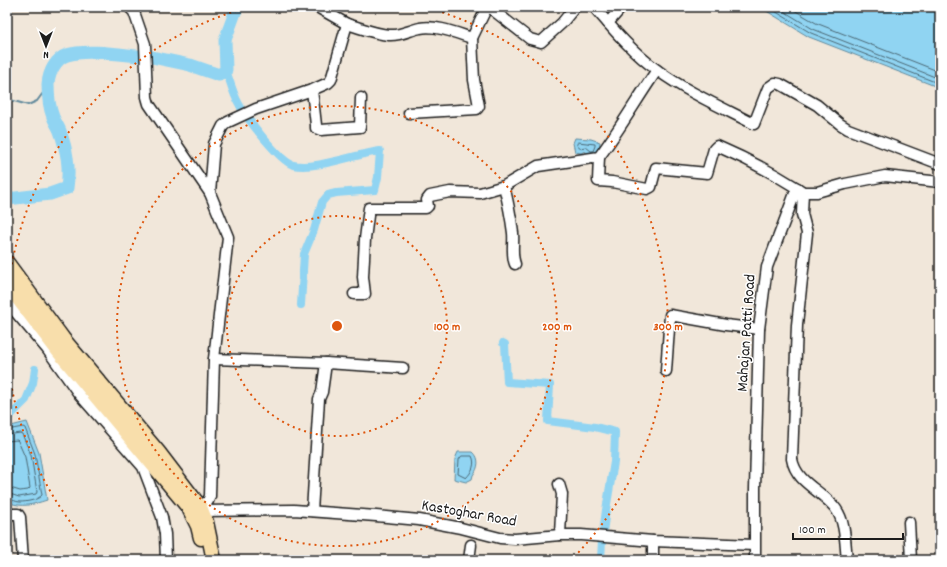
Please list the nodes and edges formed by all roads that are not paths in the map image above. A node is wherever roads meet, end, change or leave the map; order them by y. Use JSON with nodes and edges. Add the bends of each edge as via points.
{"nodes":[{"id":1,"x":128,"y":7,"type":"edge"},
{"id":2,"x":317,"y":7,"type":"edge"},
{"id":3,"x":488,"y":7,"type":"edge"},
{"id":4,"x":574,"y":7,"type":"edge"},
{"id":5,"x":594,"y":7,"type":"edge"},
{"id":6,"x":622,"y":7,"type":"edge"},
{"id":7,"x":608,"y":23,"type":"junction"},
{"id":8,"x":347,"y":24,"type":"junction"},
{"id":9,"x":472,"y":38,"type":"junction"},
{"id":10,"x":657,"y":70,"type":"junction"},
{"id":11,"x":312,"y":90,"type":"junction"},
{"id":12,"x":362,"y":98,"type":"dead end"},
{"id":13,"x":409,"y":113,"type":"dead end"},
{"id":14,"x":599,"y":157,"type":"junction"},
{"id":15,"x":940,"y":164,"type":"edge"},
{"id":16,"x":940,"y":182,"type":"edge"},
{"id":17,"x":504,"y":186,"type":"junction"},
{"id":18,"x":800,"y":190,"type":"junction"},
{"id":19,"x":210,"y":193,"type":"junction"},
{"id":20,"x":7,"y":263,"type":"edge"},
{"id":21,"x":515,"y":264,"type":"dead end"},
{"id":22,"x":7,"y":284,"type":"edge"},
{"id":23,"x":354,"y":294,"type":"dead end"},
{"id":24,"x":7,"y":302,"type":"edge"},
{"id":25,"x":759,"y":329,"type":"junction"},
{"id":26,"x":214,"y":359,"type":"junction"},
{"id":27,"x":326,"y":363,"type":"junction"},
{"id":28,"x":403,"y":368,"type":"dead end"},
{"id":29,"x":666,"y":371,"type":"dead end"},
{"id":30,"x":559,"y":484,"type":"dead end"},
{"id":31,"x":202,"y":509,"type":"junction"},
{"id":32,"x":312,"y":511,"type":"junction"},
{"id":33,"x":9,"y":514,"type":"dead end"},
{"id":34,"x":909,"y":522,"type":"dead end"},
{"id":35,"x":560,"y":535,"type":"junction"},
{"id":36,"x":653,"y":541,"type":"junction"},
{"id":37,"x":754,"y":544,"type":"junction"},
{"id":38,"x":471,"y":545,"type":"dead end"},
{"id":39,"x":23,"y":560,"type":"edge"},
{"id":40,"x":166,"y":560,"type":"edge"},
{"id":41,"x":207,"y":560,"type":"edge"},
{"id":42,"x":214,"y":560,"type":"edge"},
{"id":43,"x":469,"y":560,"type":"edge"},
{"id":44,"x":653,"y":560,"type":"edge"},
{"id":45,"x":755,"y":560,"type":"edge"},
{"id":46,"x":847,"y":560,"type":"edge"},
{"id":47,"x":911,"y":560,"type":"edge"}],
"edges":[{"from":1,"to":19,"type":"street","via":[[134,12],[145,44],[149,104]]},
{"from":2,"to":8,"type":"street"},
{"from":3,"to":4,"type":"street","via":[[530,38],[541,42],[562,23]]},
{"from":3,"to":9,"type":"street"},
{"from":5,"to":7,"type":"street"},
{"from":6,"to":7,"type":"street"},
{"from":7,"to":10,"type":"street"},
{"from":8,"to":9,"type":"street","via":[[388,36],[430,28]]},
{"from":8,"to":11,"type":"street","via":[[331,80]]},
{"from":9,"to":13,"type":"street","via":[[474,80],[479,106],[477,109]]},
{"from":10,"to":14,"type":"street"},
{"from":10,"to":15,"type":"street","via":[[754,124],[768,88],[775,83],[780,84],[817,105],[848,129]]},
{"from":11,"to":12,"type":"street","via":[[316,128],[321,130],[360,127]]},
{"from":11,"to":19,"type":"street","via":[[235,117],[223,126],[214,144]]},
{"from":14,"to":17,"type":"street","via":[[538,166]]},
{"from":14,"to":18,"type":"street","via":[[598,181],[647,188],[651,187],[656,168],[707,173],[717,146],[770,171]]},
{"from":16,"to":18,"type":"street","via":[[886,176],[817,192]]},
{"from":17,"to":21,"type":"street","via":[[513,235],[512,257]]},
{"from":17,"to":23,"type":"street","via":[[480,193],[450,192],[430,196],[426,208],[369,208],[363,277],[365,294]]},
{"from":18,"to":25,"type":"street","name":"Mahajan Patti Road","via":[[767,267]]},
{"from":18,"to":46,"type":"street","via":[[807,233],[797,325],[792,459],[802,479],[836,510],[843,527]]},
{"from":19,"to":26,"type":"street","via":[[228,237]]},
{"from":20,"to":31,"type":"highway","via":[[63,339],[158,452]]},
{"from":22,"to":41,"type":"highway","via":[[59,352],[189,508],[198,526]]},
{"from":24,"to":40,"type":"street","via":[[47,349],[79,394],[143,466],[162,517]]},
{"from":25,"to":29,"type":"street","via":[[670,315]]},
{"from":25,"to":37,"type":"street","name":"Mahajan Patti Road"},
{"from":26,"to":27,"type":"street"},
{"from":26,"to":31,"type":"street","via":[[210,496]]},
{"from":27,"to":28,"type":"street"},
{"from":27,"to":32,"type":"street","via":[[319,400]]},
{"from":30,"to":35,"type":"street","via":[[562,494]]},
{"from":31,"to":32,"type":"street","name":"Kastoghar Road"},
{"from":31,"to":42,"type":"highway"},
{"from":32,"to":35,"type":"street","name":"Kastoghar Road","via":[[419,520],[500,538]]},
{"from":33,"to":39,"type":"street","via":[[18,514],[20,517]]},
{"from":34,"to":47,"type":"street"},
{"from":35,"to":36,"type":"street","name":"Kastoghar Road"},
{"from":36,"to":37,"type":"street","name":"Kastoghar Road"},
{"from":36,"to":44,"type":"street"},
{"from":37,"to":45,"type":"street","name":"Mahajan Patti Road"},
{"from":38,"to":43,"type":"street"}]}
